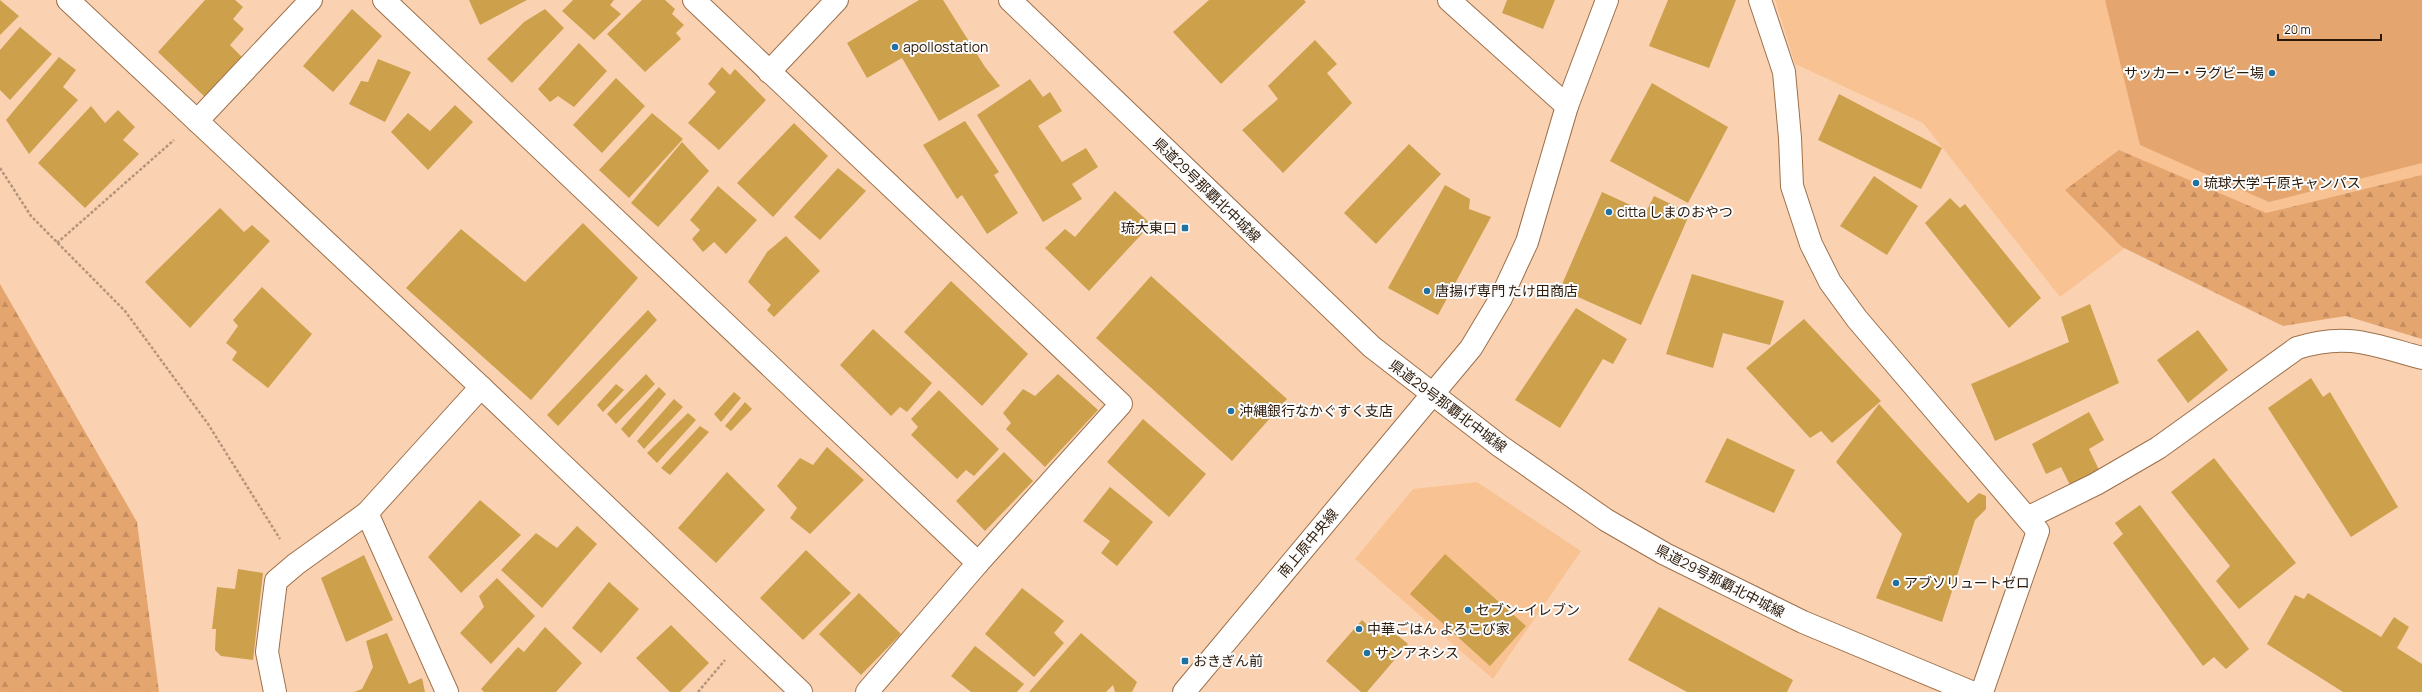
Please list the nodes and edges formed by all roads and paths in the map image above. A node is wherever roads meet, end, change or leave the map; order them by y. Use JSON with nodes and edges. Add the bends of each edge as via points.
{"nodes":[{"id":1,"x":68,"y":0,"type":"edge"},
{"id":2,"x":311,"y":0,"type":"edge"},
{"id":3,"x":384,"y":0,"type":"edge"},
{"id":4,"x":694,"y":0,"type":"edge"},
{"id":5,"x":837,"y":0,"type":"edge"},
{"id":6,"x":1010,"y":0,"type":"edge"},
{"id":7,"x":1449,"y":0,"type":"edge"},
{"id":8,"x":1606,"y":0,"type":"edge"},
{"id":9,"x":1760,"y":0,"type":"edge"},
{"id":10,"x":769,"y":72,"type":"junction"},
{"id":11,"x":1566,"y":106,"type":"junction"},
{"id":12,"x":197,"y":121,"type":"junction"},
{"id":13,"x":0,"y":168,"type":"edge"},
{"id":14,"x":57,"y":242,"type":"junction"},
{"id":15,"x":2422,"y":358,"type":"edge"},
{"id":16,"x":481,"y":387,"type":"junction"},
{"id":17,"x":1432,"y":394,"type":"junction"},
{"id":18,"x":367,"y":513,"type":"junction"},
{"id":19,"x":2027,"y":518,"type":"junction"},
{"id":20,"x":978,"y":563,"type":"junction"},
{"id":21,"x":296,"y":564,"type":"junction"},
{"id":22,"x":744,"y":638,"type":"junction"},
{"id":23,"x":275,"y":692,"type":"edge"},
{"id":24,"x":447,"y":692,"type":"edge"},
{"id":25,"x":698,"y":692,"type":"edge"},
{"id":26,"x":801,"y":692,"type":"edge"},
{"id":27,"x":867,"y":692,"type":"edge"},
{"id":28,"x":1184,"y":692,"type":"edge"},
{"id":29,"x":1970,"y":692,"type":"edge"},
{"id":30,"x":1982,"y":692,"type":"edge"}],
"edges":[{"from":1,"to":12,"type":"street"},
{"from":2,"to":12,"type":"street"},
{"from":3,"to":20,"type":"street"},
{"from":4,"to":10,"type":"street"},
{"from":5,"to":10,"type":"street"},
{"from":6,"to":17,"type":"street","name":"県道29号那覇北中城線","via":[[1372,347]]},
{"from":7,"to":11,"type":"street"},
{"from":8,"to":11,"type":"street","name":"南上原中央線"},
{"from":9,"to":19,"type":"street","via":[[1784,72],[1792,186],[1811,244],[1830,282],[1857,319]]},
{"from":10,"to":20,"type":"street","via":[[1121,404]]},
{"from":11,"to":17,"type":"street","name":"南上原中央線","via":[[1537,214],[1516,268],[1471,348]]},
{"from":12,"to":14,"type":"path"},
{"from":12,"to":16,"type":"street"},
{"from":13,"to":14,"type":"path","via":[[31,216]]},
{"from":14,"to":21,"type":"path","via":[[130,318],[208,424]]},
{"from":15,"to":19,"type":"street","via":[[2360,341],[2319,341],[2296,348],[2158,448],[2096,484]]},
{"from":16,"to":18,"type":"street"},
{"from":16,"to":22,"type":"street"},
{"from":17,"to":28,"type":"street","name":"南上原中央線"},
{"from":17,"to":29,"type":"street","name":"県道29号那覇北中城線","via":[[1546,479],[1606,520],[1665,554],[1803,622]]},
{"from":18,"to":21,"type":"street"},
{"from":18,"to":24,"type":"street"},
{"from":19,"to":30,"type":"street","via":[[2038,531]]},
{"from":20,"to":27,"type":"street"},
{"from":21,"to":23,"type":"street","via":[[276,581],[267,652]]},
{"from":22,"to":25,"type":"path"},
{"from":22,"to":26,"type":"street"}]}
